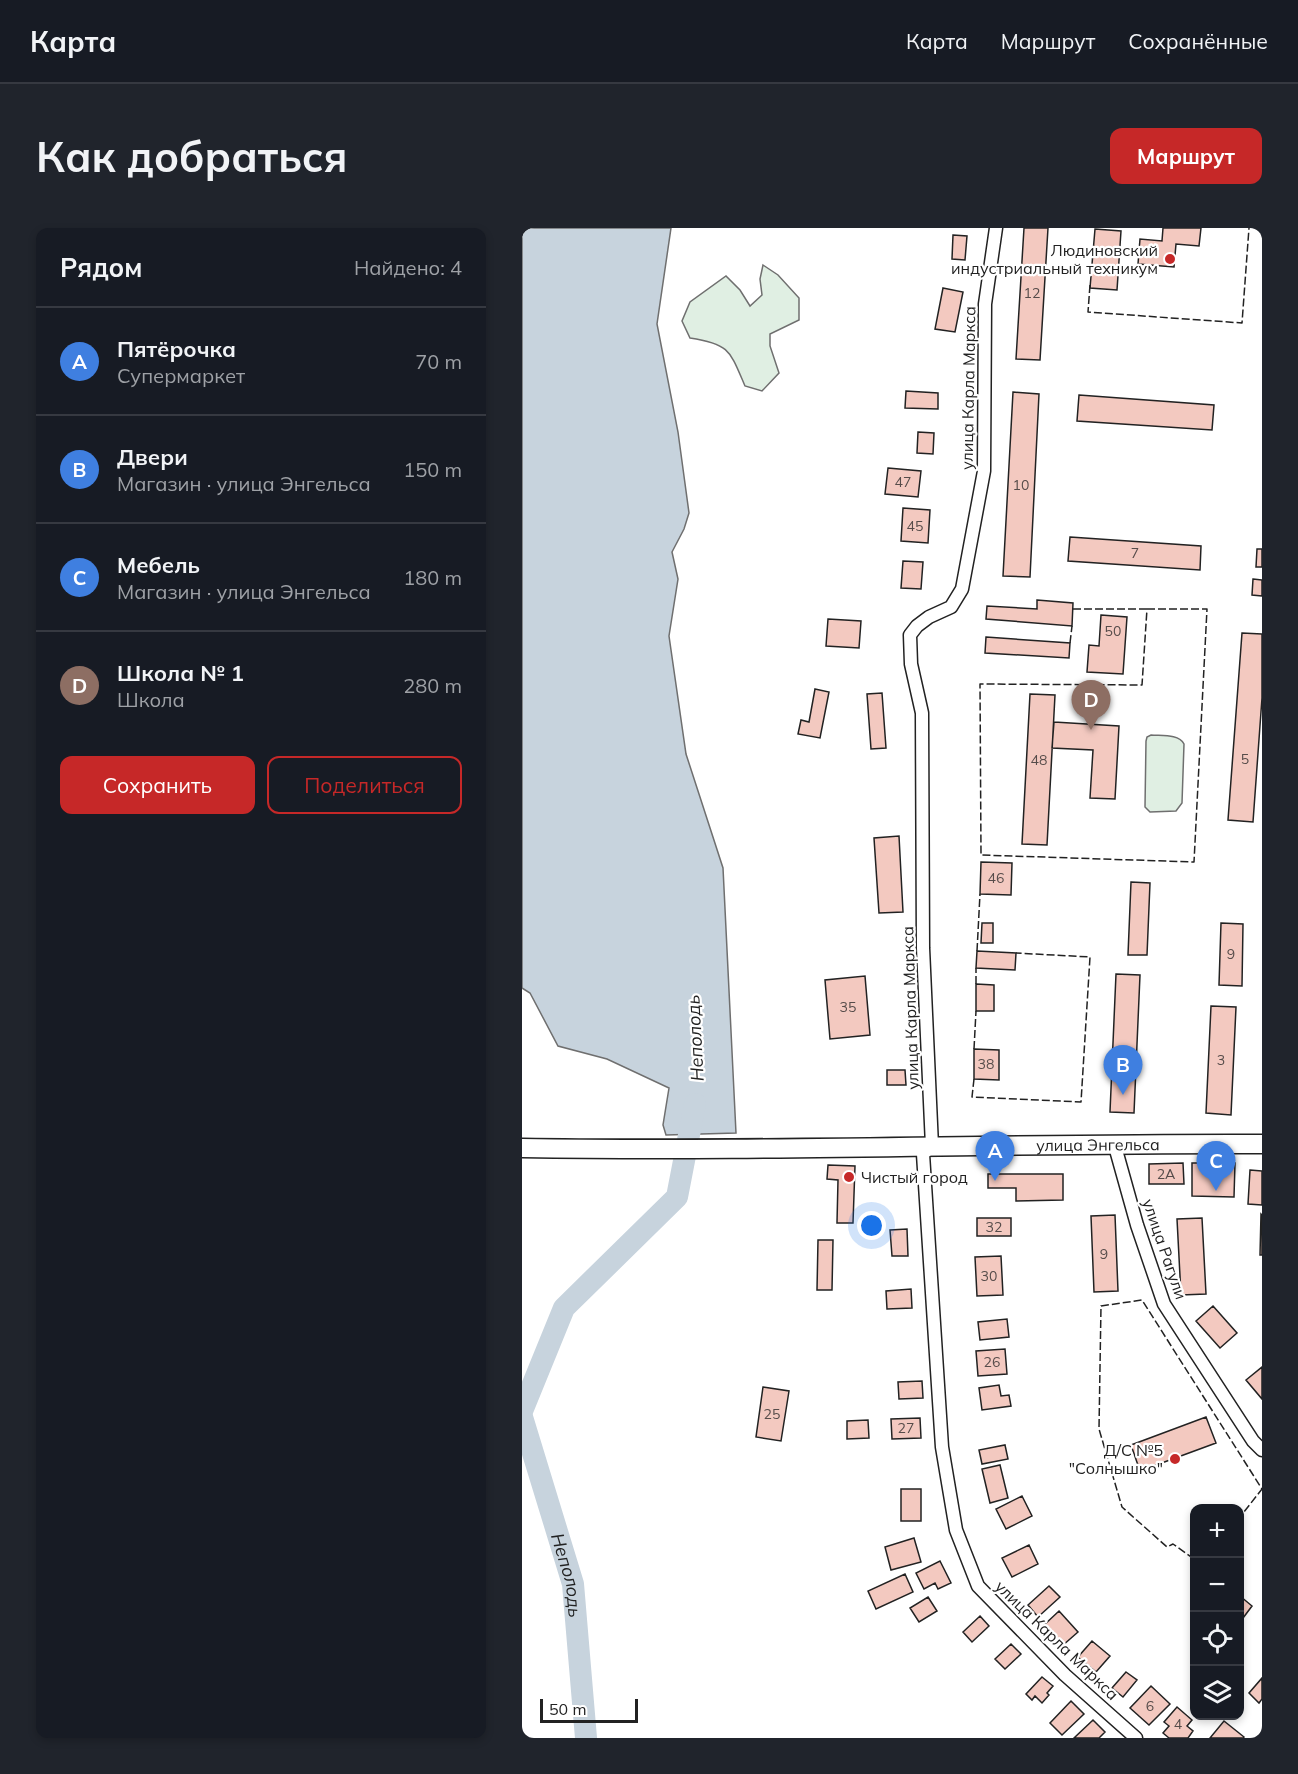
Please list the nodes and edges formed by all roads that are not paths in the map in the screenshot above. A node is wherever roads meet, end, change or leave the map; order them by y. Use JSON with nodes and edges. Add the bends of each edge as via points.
{"nodes":[{"id":1,"x":996,"y":228,"type":"edge"},
{"id":2,"x":1123,"y":1143,"type":"junction"},
{"id":3,"x":1262,"y":1144,"type":"edge"},
{"id":4,"x":932,"y":1146,"type":"junction"},
{"id":5,"x":522,"y":1148,"type":"edge"},
{"id":6,"x":1262,"y":1450,"type":"edge"},
{"id":7,"x":1136,"y":1738,"type":"edge"}],
"edges":[{"from":1,"to":4,"type":"street","name":"улица Карла Маркса","via":[[985,304],[984,471],[962,589],[951,607],[928,617],[910,635],[911,664],[922,713],[923,948]]},
{"from":2,"to":3,"type":"main road","name":"улица Энгельса"},
{"from":2,"to":4,"type":"main road","name":"улица Энгельса"},
{"from":2,"to":6,"type":"street","name":"улица Рагули","via":[[1116,1150],[1164,1304],[1252,1441]]},
{"from":4,"to":5,"type":"main road","name":"улица Энгельса"},
{"from":4,"to":7,"type":"street","name":"улица Карла Маркса","via":[[923,1154],[942,1447],[956,1530],[978,1586],[1065,1676]]}]}
